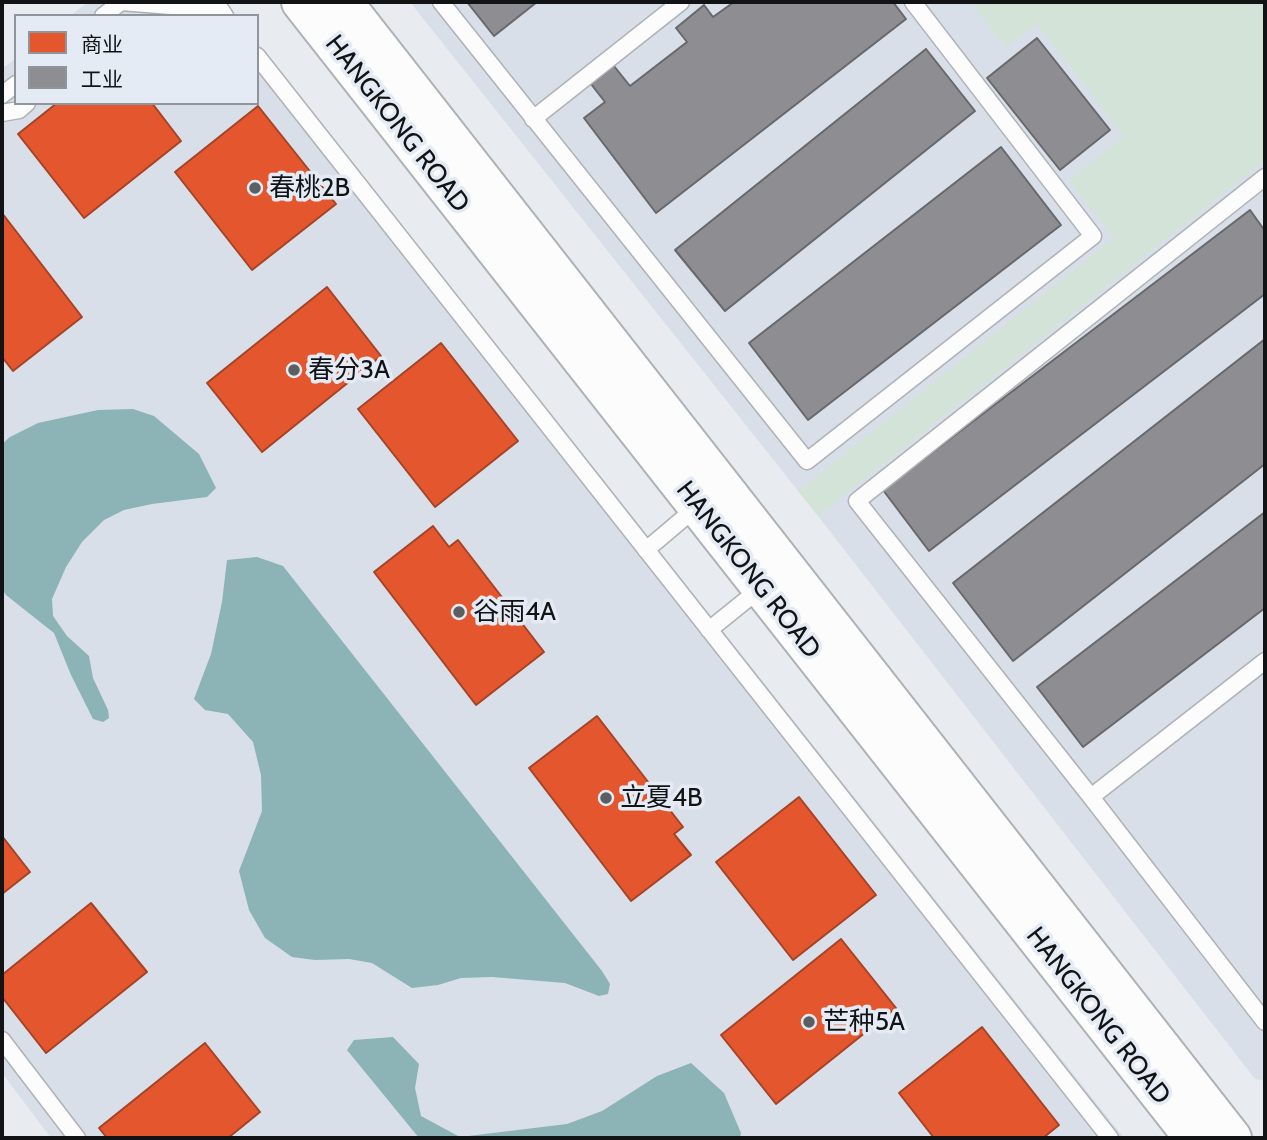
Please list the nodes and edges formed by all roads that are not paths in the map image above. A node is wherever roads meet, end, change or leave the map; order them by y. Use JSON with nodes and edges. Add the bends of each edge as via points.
{"nodes":[{"id":1,"x":301,"y":2,"type":"edge"},
{"id":2,"x":342,"y":2,"type":"edge"},
{"id":3,"x":441,"y":2,"type":"edge"},
{"id":4,"x":681,"y":2,"type":"edge"},
{"id":5,"x":913,"y":2,"type":"edge"},
{"id":6,"x":106,"y":14,"type":"edge"},
{"id":7,"x":224,"y":14,"type":"edge"},
{"id":8,"x":259,"y":60,"type":"edge"},
{"id":9,"x":25,"y":105,"type":"edge"},
{"id":10,"x":2,"y":113,"type":"edge"},
{"id":11,"x":533,"y":119,"type":"junction"},
{"id":12,"x":1265,"y":177,"type":"edge"},
{"id":13,"x":698,"y":506,"type":"junction"},
{"id":14,"x":646,"y":550,"type":"junction"},
{"id":15,"x":762,"y":588,"type":"junction"},
{"id":16,"x":709,"y":630,"type":"junction"},
{"id":17,"x":1265,"y":661,"type":"edge"},
{"id":18,"x":1091,"y":797,"type":"junction"},
{"id":19,"x":1265,"y":1022,"type":"edge"},
{"id":20,"x":2,"y":1040,"type":"edge"},
{"id":21,"x":77,"y":1138,"type":"edge"},
{"id":22,"x":1110,"y":1138,"type":"edge"},
{"id":23,"x":1194,"y":1138,"type":"edge"},
{"id":24,"x":1232,"y":1138,"type":"edge"}],
"edges":[{"from":1,"to":13,"type":"street","name":"HANGKONG ROAD"},
{"from":2,"to":24,"type":"street","name":"HANGKONG ROAD"},
{"from":3,"to":11,"type":"lane"},
{"from":4,"to":11,"type":"lane"},
{"from":5,"to":11,"type":"lane","via":[[1093,236],[807,461]]},
{"from":6,"to":7,"type":"lane","via":[[121,2],[221,10]]},
{"from":8,"to":14,"type":"lane"},
{"from":9,"to":10,"type":"lane"},
{"from":12,"to":18,"type":"lane","via":[[857,501]]},
{"from":13,"to":14,"type":"lane"},
{"from":13,"to":15,"type":"street","name":"HANGKONG ROAD"},
{"from":14,"to":16,"type":"lane"},
{"from":15,"to":16,"type":"lane"},
{"from":15,"to":23,"type":"street","name":"HANGKONG ROAD"},
{"from":16,"to":22,"type":"lane"},
{"from":17,"to":18,"type":"lane"},
{"from":18,"to":19,"type":"lane"},
{"from":20,"to":21,"type":"lane"}]}
